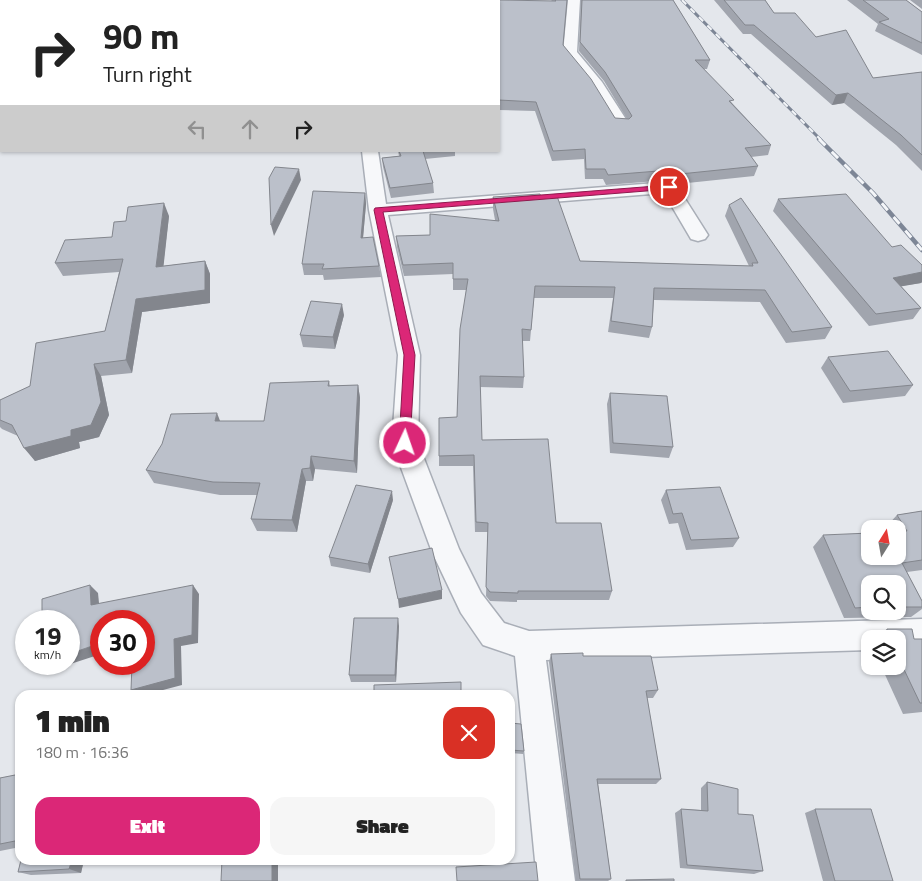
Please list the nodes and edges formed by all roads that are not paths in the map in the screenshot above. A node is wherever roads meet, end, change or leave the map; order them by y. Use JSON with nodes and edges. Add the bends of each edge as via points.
{"nodes":[{"id":1,"x":574,"y":0,"type":"edge"},
{"id":2,"x":621,"y":124,"type":"edge"},
{"id":3,"x":370,"y":152,"type":"edge"},
{"id":4,"x":378,"y":210,"type":"junction"},
{"id":5,"x":698,"y":235,"type":"dead end"},
{"id":6,"x":922,"y":634,"type":"edge"},
{"id":7,"x":529,"y":646,"type":"junction"},
{"id":8,"x":556,"y":881,"type":"edge"}],
"edges":[{"from":1,"to":2,"type":"street","via":[[570,53],[597,85]]},
{"from":3,"to":4,"type":"street"},
{"from":4,"to":5,"type":"street","via":[[669,187]]},
{"from":4,"to":7,"type":"street","via":[[409,355],[405,443],[446,552],[471,603],[494,635]]},
{"from":6,"to":7,"type":"street"},
{"from":7,"to":8,"type":"street"}]}
